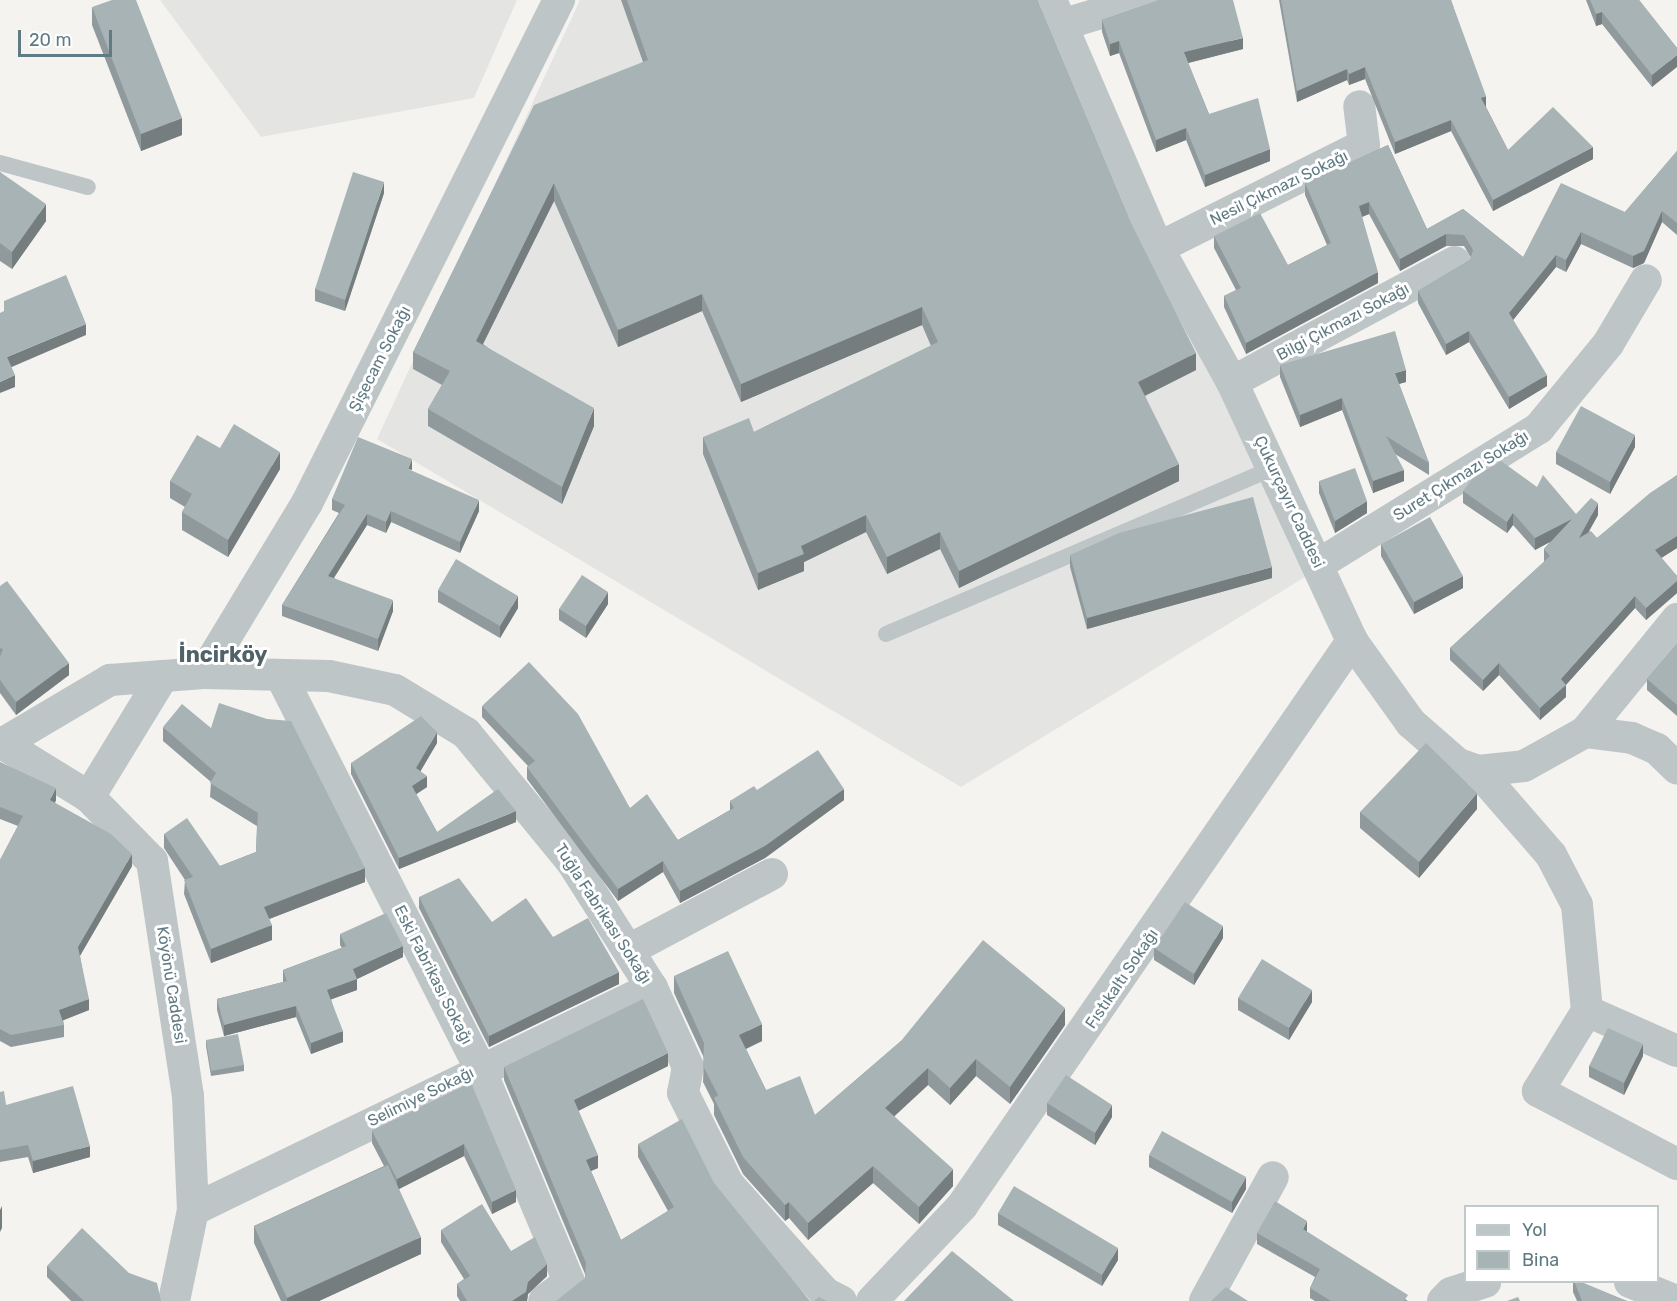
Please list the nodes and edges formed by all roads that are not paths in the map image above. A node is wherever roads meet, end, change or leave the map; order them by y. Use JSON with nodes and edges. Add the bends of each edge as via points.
{"nodes":[{"id":1,"x":559,"y":0,"type":"edge"},
{"id":2,"x":1144,"y":0,"type":"edge"},
{"id":3,"x":1056,"y":12,"type":"edge"},
{"id":4,"x":1359,"y":106,"type":"dead end"},
{"id":5,"x":0,"y":163,"type":"edge"},
{"id":6,"x":88,"y":187,"type":"dead end"},
{"id":7,"x":1158,"y":248,"type":"junction"},
{"id":8,"x":1455,"y":262,"type":"dead end"},
{"id":9,"x":1646,"y":280,"type":"dead end"},
{"id":10,"x":1232,"y":382,"type":"junction"},
{"id":11,"x":1273,"y":468,"type":"junction"},
{"id":12,"x":1319,"y":564,"type":"junction"},
{"id":13,"x":1677,"y":619,"type":"edge"},
{"id":14,"x":886,"y":634,"type":"dead end"},
{"id":15,"x":1352,"y":641,"type":"junction"},
{"id":16,"x":204,"y":673,"type":"junction"},
{"id":17,"x":163,"y":676,"type":"junction"},
{"id":18,"x":281,"y":676,"type":"junction"},
{"id":19,"x":1585,"y":732,"type":"junction"},
{"id":20,"x":1,"y":743,"type":"edge"},
{"id":21,"x":1677,"y":768,"type":"edge"},
{"id":22,"x":1478,"y":771,"type":"junction"},
{"id":23,"x":89,"y":797,"type":"junction"},
{"id":24,"x":772,"y":874,"type":"dead end"},
{"id":25,"x":629,"y":950,"type":"junction"},
{"id":26,"x":652,"y":988,"type":"junction"},
{"id":27,"x":1587,"y":1011,"type":"junction"},
{"id":28,"x":1677,"y":1051,"type":"edge"},
{"id":29,"x":480,"y":1068,"type":"junction"},
{"id":30,"x":1677,"y":1164,"type":"edge"},
{"id":31,"x":1273,"y":1177,"type":"dead end"},
{"id":32,"x":193,"y":1210,"type":"junction"},
{"id":33,"x":1481,"y":1283,"type":"edge"},
{"id":34,"x":1635,"y":1283,"type":"edge"},
{"id":35,"x":828,"y":1298,"type":"edge"},
{"id":36,"x":1450,"y":1298,"type":"edge"},
{"id":37,"x":174,"y":1301,"type":"edge"},
{"id":38,"x":544,"y":1301,"type":"edge"},
{"id":39,"x":872,"y":1301,"type":"edge"},
{"id":40,"x":1205,"y":1301,"type":"edge"},
{"id":41,"x":1676,"y":1301,"type":"edge"}],
"edges":[{"from":1,"to":16,"type":"street","name":"Şişecam Sokağı","via":[[308,503]]},
{"from":2,"to":3,"type":"street"},
{"from":3,"to":7,"type":"street","name":"Çukurçayır Caddesi"},
{"from":4,"to":7,"type":"street","name":"Nesil Çıkmazı Sokağı","via":[[1364,146]]},
{"from":5,"to":6,"type":"lane"},
{"from":7,"to":10,"type":"street","name":"Çukurçayır Caddesi"},
{"from":8,"to":10,"type":"street","name":"Bilgi Çıkmazı Sokağı"},
{"from":9,"to":12,"type":"street","name":"Suret Çıkmazı Sokağı","via":[[1608,344],[1539,428]]},
{"from":10,"to":11,"type":"street","name":"Çukurçayır Caddesi"},
{"from":11,"to":12,"type":"street","name":"Çukurçayır Caddesi"},
{"from":11,"to":14,"type":"lane"},
{"from":12,"to":15,"type":"street","name":"Çukurçayır Caddesi"},
{"from":13,"to":19,"type":"street"},
{"from":15,"to":22,"type":"street","name":"Çukurçayır Caddesi","via":[[1411,723],[1458,764]]},
{"from":15,"to":39,"type":"street","name":"Fıstıkaltı Sokağı","via":[[962,1206]]},
{"from":16,"to":17,"type":"street"},
{"from":16,"to":18,"type":"street","name":"Tuğla Fabrikası Sokağı"},
{"from":17,"to":20,"type":"street","via":[[110,680]]},
{"from":17,"to":23,"type":"street"},
{"from":18,"to":25,"type":"street","name":"Tuğla Fabrikası Sokağı","via":[[329,676],[395,690],[466,733],[572,862]]},
{"from":18,"to":29,"type":"street","name":"Eski Fabrikası Sokağı"},
{"from":19,"to":21,"type":"street","via":[[1632,738],[1657,749]]},
{"from":19,"to":22,"type":"street","via":[[1524,766]]},
{"from":20,"to":23,"type":"street","name":"Köyönü Caddesi"},
{"from":22,"to":27,"type":"street","via":[[1551,855],[1577,905]]},
{"from":23,"to":32,"type":"street","name":"Köyönü Caddesi","via":[[152,861],[188,1096]]},
{"from":24,"to":25,"type":"street"},
{"from":25,"to":26,"type":"street","name":"Tuğla Fabrikası Sokağı"},
{"from":26,"to":29,"type":"street","name":"Selimiye Sokağı"},
{"from":26,"to":35,"type":"street","name":"Tuğla Fabrikası Sokağı","via":[[688,1067],[683,1093],[728,1184]]},
{"from":27,"to":28,"type":"street"},
{"from":27,"to":30,"type":"street","via":[[1538,1091]]},
{"from":29,"to":32,"type":"street","name":"Selimiye Sokağı"},
{"from":29,"to":38,"type":"street","name":"Eski Fabrikası Sokağı","via":[[569,1282]]},
{"from":31,"to":40,"type":"street"},
{"from":32,"to":37,"type":"street","name":"Köyönü Caddesi"},
{"from":33,"to":36,"type":"street"},
{"from":34,"to":41,"type":"street"}]}
